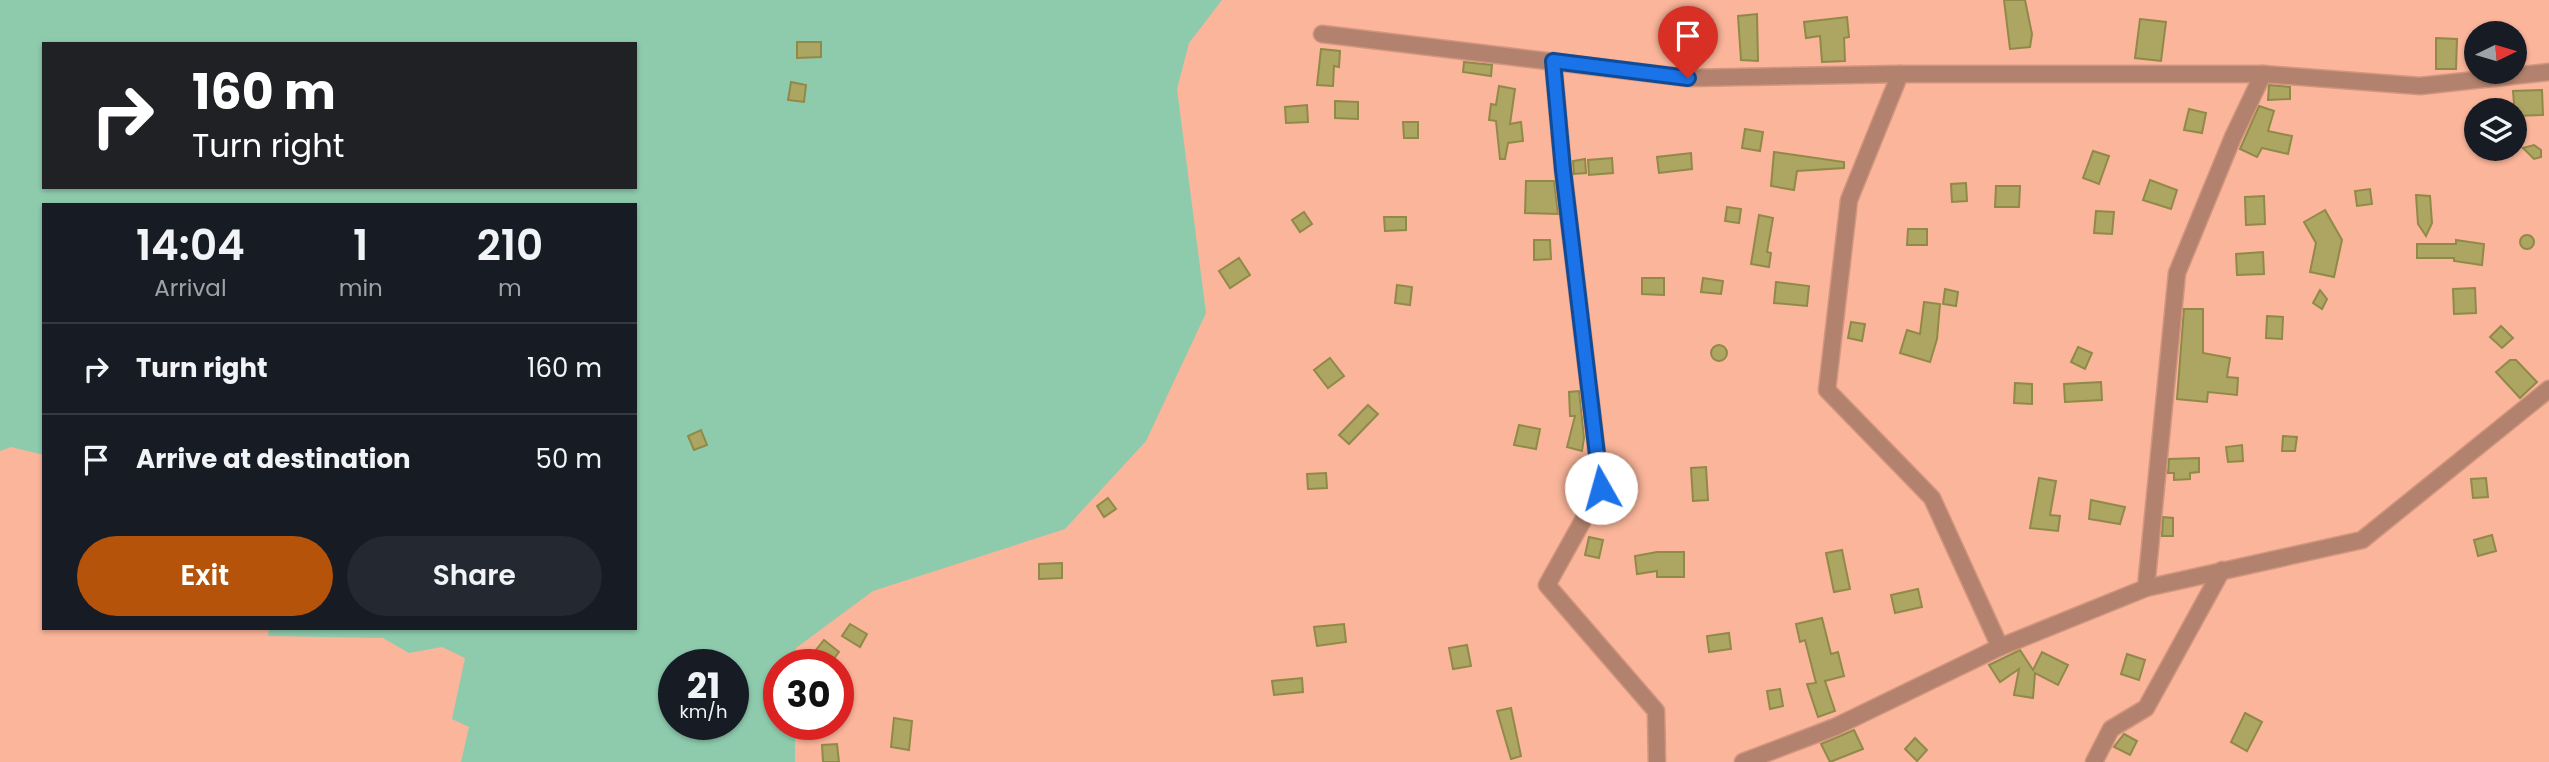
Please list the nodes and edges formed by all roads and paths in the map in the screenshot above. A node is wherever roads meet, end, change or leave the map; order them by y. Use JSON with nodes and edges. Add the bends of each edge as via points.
{"nodes":[{"id":1,"x":1322,"y":34,"type":"dead end"},
{"id":2,"x":1553,"y":61,"type":"junction"},
{"id":3,"x":2549,"y":72,"type":"edge"},
{"id":4,"x":1900,"y":74,"type":"junction"},
{"id":5,"x":2263,"y":75,"type":"junction"},
{"id":6,"x":2549,"y":389,"type":"edge"},
{"id":7,"x":2222,"y":570,"type":"junction"},
{"id":8,"x":2147,"y":588,"type":"junction"},
{"id":9,"x":2000,"y":646,"type":"junction"},
{"id":10,"x":1657,"y":762,"type":"edge"},
{"id":11,"x":1743,"y":762,"type":"edge"},
{"id":12,"x":2094,"y":762,"type":"edge"}],
"edges":[{"from":1,"to":2,"type":"street"},
{"from":2,"to":4,"type":"street","via":[[1688,78]]},
{"from":2,"to":10,"type":"street","via":[[1601,488],[1547,585],[1656,711]]},
{"from":3,"to":5,"type":"street","via":[[2420,86]]},
{"from":4,"to":5,"type":"street"},
{"from":4,"to":9,"type":"street","via":[[1849,200],[1827,390],[1932,498]]},
{"from":5,"to":8,"type":"street","via":[[2177,273]]},
{"from":6,"to":7,"type":"street","via":[[2362,540]]},
{"from":7,"to":8,"type":"street"},
{"from":7,"to":12,"type":"street","via":[[2146,708],[2110,729]]},
{"from":8,"to":9,"type":"street"},
{"from":9,"to":11,"type":"street","via":[[1835,727]]}]}
